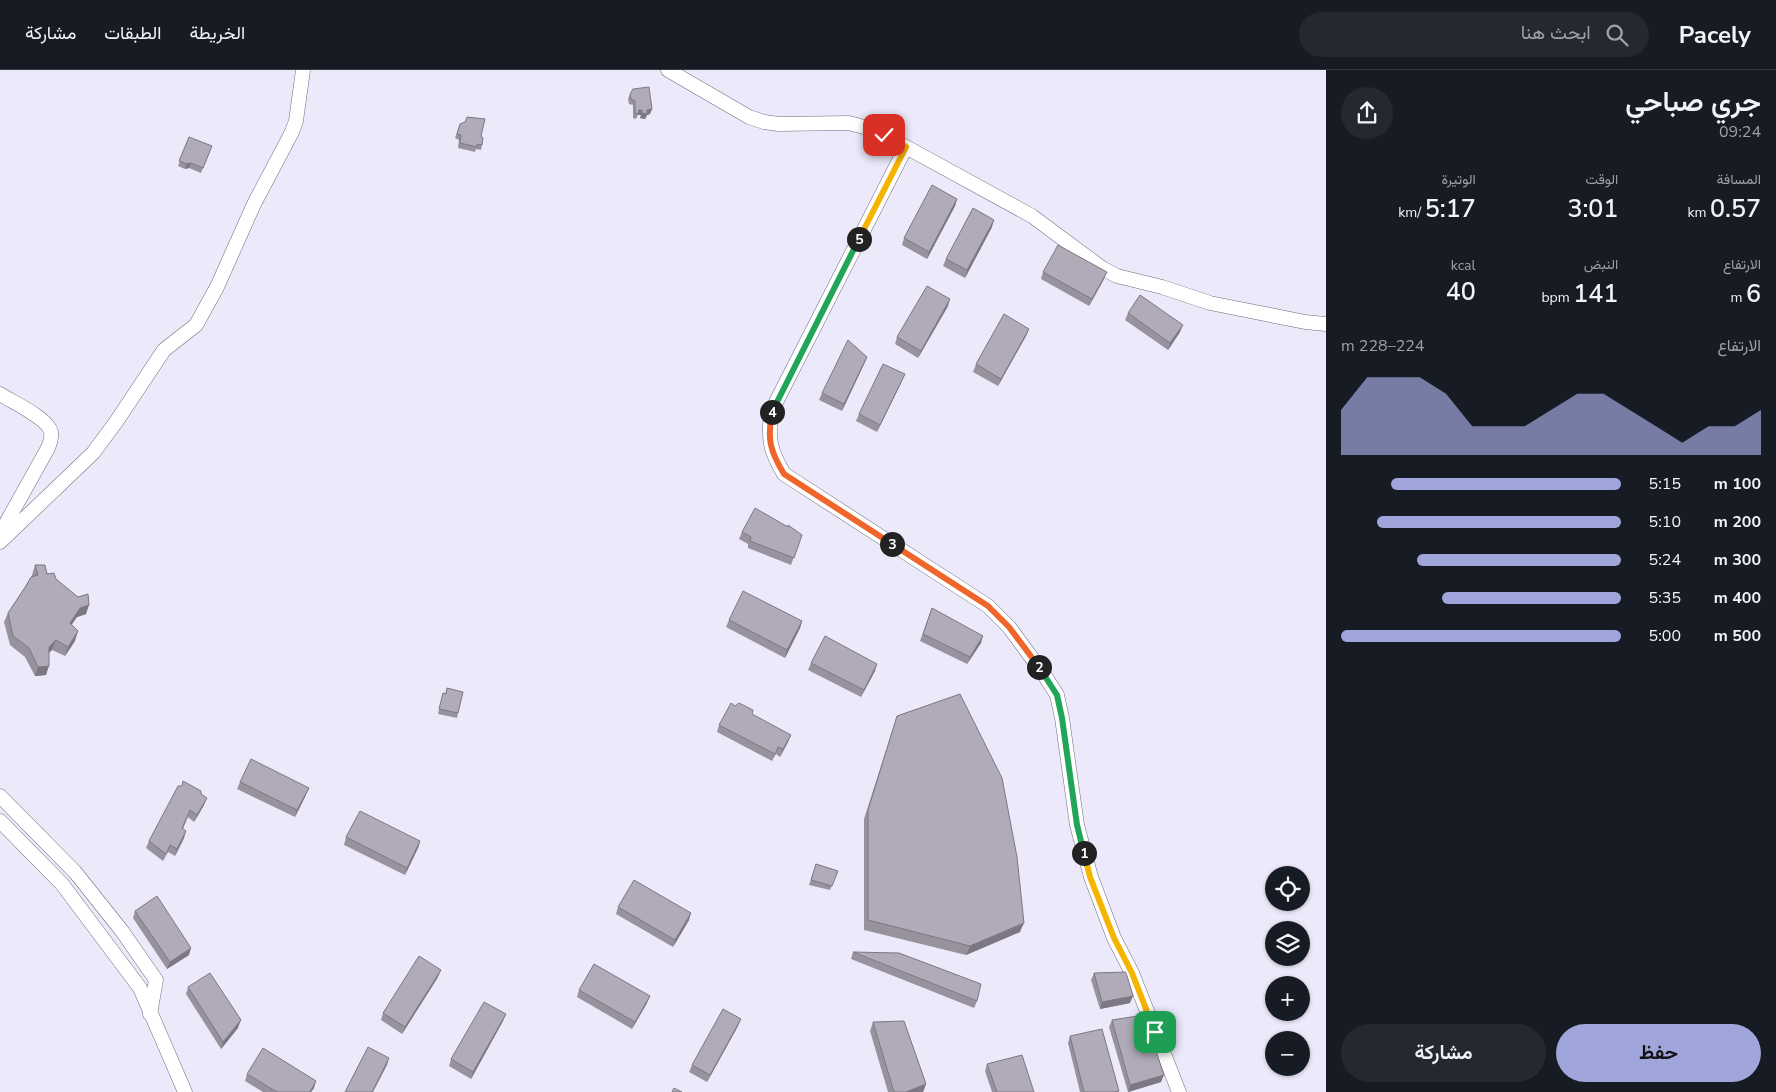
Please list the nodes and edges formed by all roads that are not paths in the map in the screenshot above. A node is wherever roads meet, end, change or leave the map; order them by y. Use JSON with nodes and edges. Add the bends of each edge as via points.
{"nodes":[{"id":1,"x":304,"y":70,"type":"edge"},
{"id":2,"x":668,"y":70,"type":"edge"},
{"id":3,"x":906,"y":147,"type":"junction"},
{"id":4,"x":1326,"y":324,"type":"edge"},
{"id":5,"x":0,"y":394,"type":"edge"},
{"id":6,"x":0,"y":534,"type":"edge"},
{"id":7,"x":0,"y":542,"type":"edge"},
{"id":8,"x":0,"y":796,"type":"edge"},
{"id":9,"x":0,"y":821,"type":"edge"},
{"id":10,"x":150,"y":1014,"type":"junction"},
{"id":11,"x":184,"y":1092,"type":"edge"},
{"id":12,"x":1179,"y":1092,"type":"edge"}],
"edges":[{"from":1,"to":7,"type":"street","via":[[292,132],[196,325],[164,350],[93,454]]},
{"from":2,"to":3,"type":"street","via":[[749,117],[764,122],[849,123],[884,135]]},
{"from":3,"to":4,"type":"street","via":[[1032,216],[1117,276],[1210,303]]},
{"from":3,"to":12,"type":"street","via":[[771,412],[769,431],[773,456],[784,474],[988,606],[1009,627],[1045,676],[1057,695],[1077,825],[1090,877]]},
{"from":5,"to":6,"type":"street","via":[[40,418],[51,430],[52,438]]},
{"from":8,"to":10,"type":"street","via":[[75,872],[156,980]]},
{"from":9,"to":10,"type":"street","via":[[62,884],[140,988]]},
{"from":10,"to":11,"type":"street"}]}
